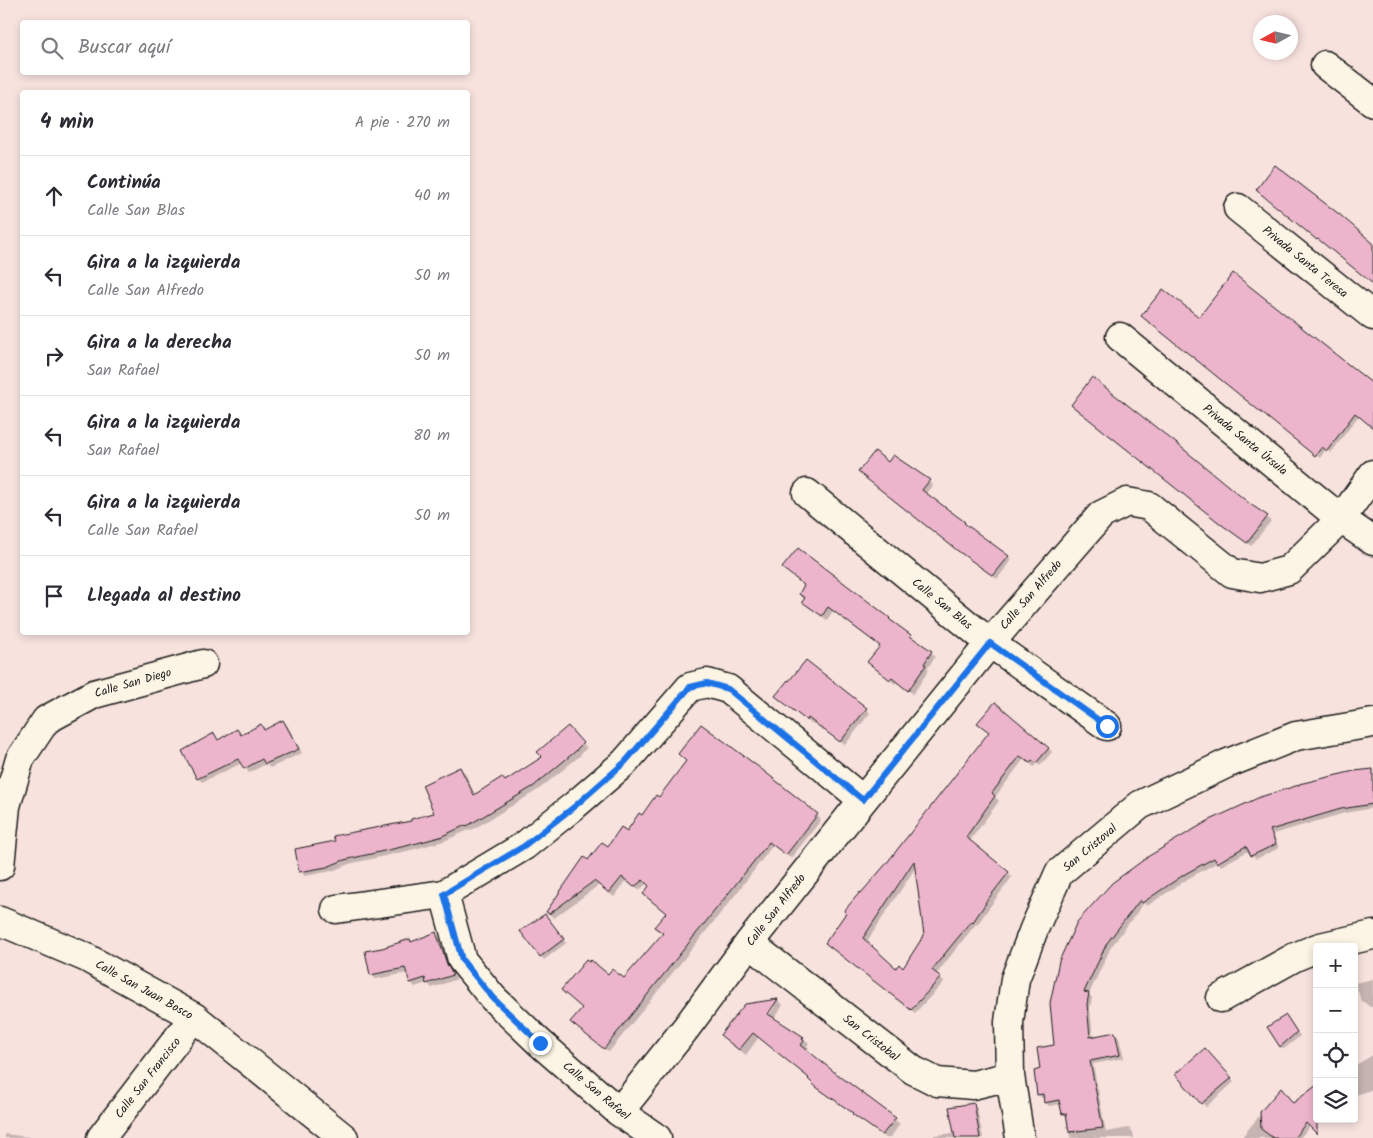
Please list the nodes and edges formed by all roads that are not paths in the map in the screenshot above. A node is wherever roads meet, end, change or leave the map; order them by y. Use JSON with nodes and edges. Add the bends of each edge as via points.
{"nodes":[{"id":1,"x":1325,"y":65,"type":"dead end"},
{"id":2,"x":1373,"y":102,"type":"edge"},
{"id":3,"x":1238,"y":208,"type":"dead end"},
{"id":4,"x":1373,"y":316,"type":"edge"},
{"id":5,"x":1120,"y":337,"type":"dead end"},
{"id":6,"x":1373,"y":474,"type":"edge"},
{"id":7,"x":806,"y":493,"type":"dead end"},
{"id":8,"x":1341,"y":519,"type":"junction"},
{"id":9,"x":1373,"y":541,"type":"edge"},
{"id":10,"x":990,"y":643,"type":"junction"},
{"id":11,"x":203,"y":664,"type":"dead end"},
{"id":12,"x":1373,"y":723,"type":"edge"},
{"id":13,"x":1107,"y":726,"type":"dead end"},
{"id":14,"x":863,"y":800,"type":"junction"},
{"id":15,"x":0,"y":866,"type":"edge"},
{"id":16,"x":444,"y":894,"type":"junction"},
{"id":17,"x":336,"y":909,"type":"dead end"},
{"id":18,"x":0,"y":921,"type":"edge"},
{"id":19,"x":1373,"y":935,"type":"edge"},
{"id":20,"x":749,"y":943,"type":"junction"},
{"id":21,"x":1338,"y":943,"type":"edge"},
{"id":22,"x":1313,"y":950,"type":"edge"},
{"id":23,"x":1221,"y":998,"type":"dead end"},
{"id":24,"x":194,"y":1017,"type":"junction"},
{"id":25,"x":1010,"y":1076,"type":"junction"},
{"id":26,"x":619,"y":1112,"type":"junction"},
{"id":27,"x":101,"y":1138,"type":"edge"},
{"id":28,"x":344,"y":1138,"type":"edge"},
{"id":29,"x":657,"y":1138,"type":"edge"},
{"id":30,"x":1020,"y":1138,"type":"edge"}],
"edges":[{"from":1,"to":2,"type":"street"},
{"from":3,"to":4,"type":"street","name":"Privada Santa Teresa"},
{"from":5,"to":8,"type":"street","name":"Privada Santa Úrsula"},
{"from":6,"to":8,"type":"street","name":"Calle San Alfredo"},
{"from":7,"to":10,"type":"street","name":"Calle San Blas"},
{"from":8,"to":9,"type":"street","name":"Privada Santa Úrsula"},
{"from":8,"to":10,"type":"street","name":"Calle San Alfredo","via":[[1289,570],[1260,578],[1232,573],[1150,506],[1127,502],[1101,515]]},
{"from":10,"to":13,"type":"street","name":"Calle San Blas"},
{"from":10,"to":14,"type":"street","name":"Calle San Alfredo"},
{"from":11,"to":15,"type":"street","name":"Calle San Diego","via":[[94,694],[46,720],[20,760],[6,806]]},
{"from":12,"to":25,"type":"street","name":"San Cristoval","via":[[1296,736],[1226,764],[1140,805],[1059,873],[1015,979],[1009,1022]]},
{"from":14,"to":16,"type":"street","via":[[728,689],[707,683],[690,687],[625,762],[575,806],[524,846]]},
{"from":14,"to":20,"type":"street","name":"Calle San Alfredo"},
{"from":16,"to":17,"type":"street"},
{"from":16,"to":26,"type":"street","name":"Calle San Rafael","via":[[462,960],[493,998]]},
{"from":18,"to":24,"type":"street","name":"Calle San Juan Bosco","via":[[85,957]]},
{"from":19,"to":21,"type":"street"},
{"from":20,"to":25,"type":"street","name":"San Cristobal","via":[[913,1070],[937,1082],[973,1085]]},
{"from":20,"to":26,"type":"street","name":"Calle San Alfredo"},
{"from":22,"to":23,"type":"street"},
{"from":24,"to":27,"type":"street","name":"Calle San Francisco"},
{"from":24,"to":28,"type":"street","name":"Calle San Juan Bosco"},
{"from":25,"to":30,"type":"street","name":"San Cristoval"},
{"from":26,"to":29,"type":"street","name":"Calle San Rafael"}]}
